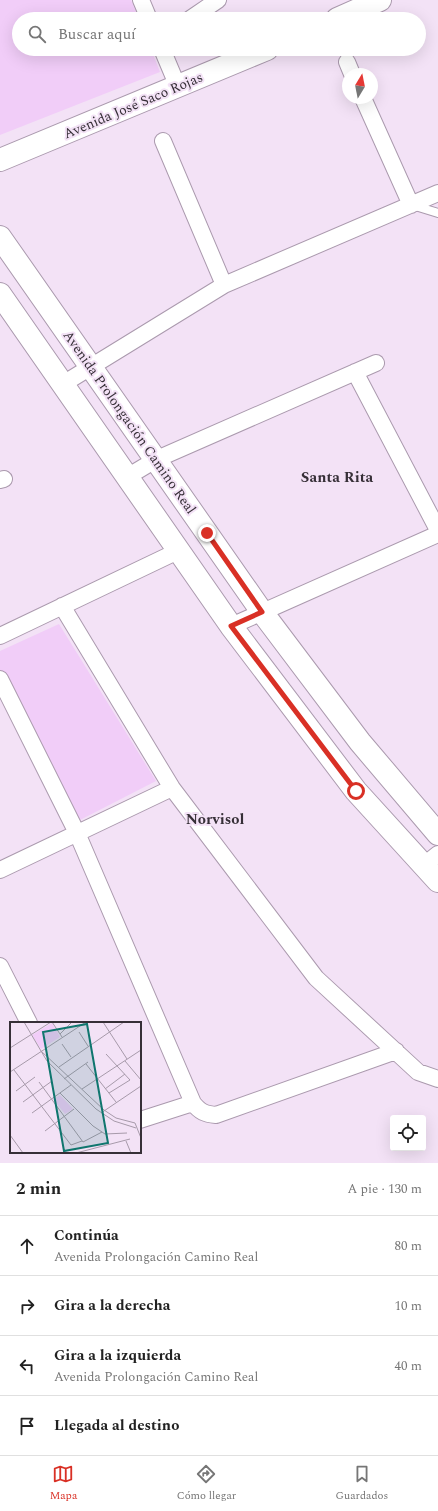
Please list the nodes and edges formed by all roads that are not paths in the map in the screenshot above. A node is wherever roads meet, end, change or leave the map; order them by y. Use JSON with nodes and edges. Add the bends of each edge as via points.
{"nodes":[{"id":1,"x":141,"y":0,"type":"edge"},
{"id":2,"x":218,"y":0,"type":"edge"},
{"id":3,"x":380,"y":0,"type":"edge"},
{"id":4,"x":146,"y":12,"type":"edge"},
{"id":5,"x":200,"y":12,"type":"edge"},
{"id":6,"x":353,"y":12,"type":"edge"},
{"id":7,"x":165,"y":56,"type":"edge"},
{"id":8,"x":251,"y":56,"type":"edge"},
{"id":9,"x":178,"y":87,"type":"junction"},
{"id":10,"x":366,"y":104,"type":"edge"},
{"id":11,"x":163,"y":141,"type":"dead end"},
{"id":12,"x":0,"y":160,"type":"edge"},
{"id":13,"x":438,"y":193,"type":"edge"},
{"id":14,"x":411,"y":205,"type":"junction"},
{"id":15,"x":438,"y":213,"type":"edge"},
{"id":16,"x":0,"y":237,"type":"edge"},
{"id":17,"x":224,"y":285,"type":"junction"},
{"id":18,"x":0,"y":294,"type":"edge"},
{"id":19,"x":376,"y":362,"type":"dead end"},
{"id":20,"x":90,"y":366,"type":"junction"},
{"id":21,"x":355,"y":372,"type":"junction"},
{"id":22,"x":63,"y":384,"type":"junction"},
{"id":23,"x":157,"y":459,"type":"junction"},
{"id":24,"x":127,"y":477,"type":"junction"},
{"id":25,"x":438,"y":530,"type":"edge"},
{"id":26,"x":438,"y":534,"type":"edge"},
{"id":27,"x":178,"y":551,"type":"junction"},
{"id":28,"x":62,"y":606,"type":"junction"},
{"id":29,"x":262,"y":612,"type":"junction"},
{"id":30,"x":231,"y":626,"type":"junction"},
{"id":31,"x":0,"y":636,"type":"edge"},
{"id":32,"x":0,"y":679,"type":"edge"},
{"id":33,"x":172,"y":788,"type":"junction"},
{"id":34,"x":78,"y":833,"type":"junction"},
{"id":35,"x":438,"y":834,"type":"edge"},
{"id":36,"x":433,"y":867,"type":"edge"},
{"id":37,"x":0,"y":870,"type":"edge"},
{"id":38,"x":0,"y":966,"type":"edge"},
{"id":39,"x":29,"y":1022,"type":"edge"},
{"id":40,"x":396,"y":1051,"type":"junction"},
{"id":41,"x":438,"y":1079,"type":"edge"},
{"id":42,"x":193,"y":1103,"type":"junction"},
{"id":43,"x":141,"y":1120,"type":"edge"}],
"edges":[{"from":1,"to":4,"type":"street"},
{"from":2,"to":5,"type":"street"},
{"from":3,"to":6,"type":"main road"},
{"from":7,"to":9,"type":"street"},
{"from":8,"to":9,"type":"main road","name":"Avenida José Saco Rojas"},
{"from":9,"to":12,"type":"main road","name":"Avenida José Saco Rojas"},
{"from":10,"to":14,"type":"street"},
{"from":11,"to":17,"type":"street"},
{"from":13,"to":14,"type":"street"},
{"from":14,"to":15,"type":"lane"},
{"from":14,"to":17,"type":"street"},
{"from":16,"to":20,"type":"main road","name":"Avenida Prolongación Camino Real"},
{"from":17,"to":20,"type":"street"},
{"from":18,"to":22,"type":"main road"},
{"from":19,"to":21,"type":"street"},
{"from":20,"to":22,"type":"street"},
{"from":20,"to":23,"type":"main road","name":"Avenida Prolongación Camino Real"},
{"from":21,"to":23,"type":"street"},
{"from":21,"to":25,"type":"street"},
{"from":22,"to":24,"type":"main road"},
{"from":23,"to":24,"type":"street"},
{"from":23,"to":29,"type":"main road","name":"Avenida Prolongación Camino Real"},
{"from":24,"to":27,"type":"main road"},
{"from":26,"to":29,"type":"street"},
{"from":27,"to":28,"type":"street"},
{"from":27,"to":30,"type":"main road"},
{"from":28,"to":31,"type":"street"},
{"from":28,"to":33,"type":"street"},
{"from":29,"to":30,"type":"street"},
{"from":29,"to":35,"type":"main road","name":"Avenida Prolongación Camino Real","via":[[360,742]]},
{"from":30,"to":36,"type":"main road","via":[[356,791]]},
{"from":32,"to":34,"type":"street"},
{"from":33,"to":34,"type":"street"},
{"from":33,"to":40,"type":"street","via":[[316,978]]},
{"from":34,"to":37,"type":"street"},
{"from":34,"to":42,"type":"street"},
{"from":38,"to":39,"type":"street"},
{"from":40,"to":41,"type":"street","via":[[418,1072]]},
{"from":40,"to":42,"type":"street","via":[[216,1115],[198,1110]]},
{"from":42,"to":43,"type":"street"}]}
